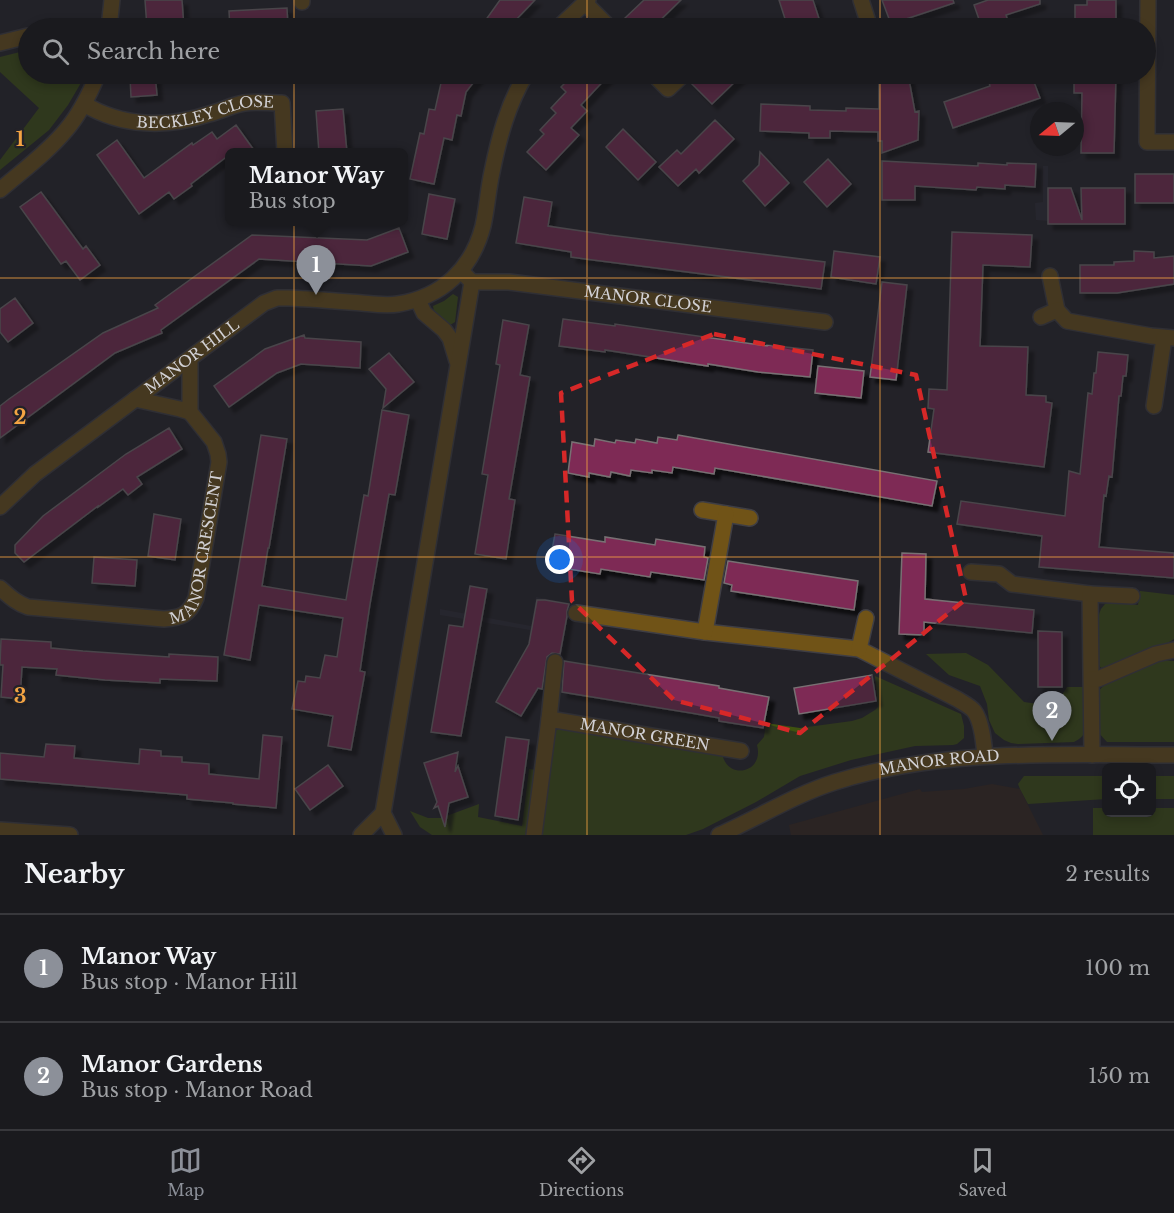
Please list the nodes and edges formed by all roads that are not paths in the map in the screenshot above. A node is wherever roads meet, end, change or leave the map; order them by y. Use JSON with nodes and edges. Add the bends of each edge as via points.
{"nodes":[{"id":1,"x":112,"y":0,"type":"edge"},
{"id":2,"x":861,"y":0,"type":"edge"},
{"id":3,"x":1148,"y":0,"type":"edge"},
{"id":4,"x":587,"y":1,"type":"edge"},
{"id":5,"x":110,"y":18,"type":"edge"},
{"id":6,"x":569,"y":18,"type":"edge"},
{"id":7,"x":601,"y":18,"type":"edge"},
{"id":8,"x":867,"y":18,"type":"edge"},
{"id":9,"x":1148,"y":18,"type":"edge"},
{"id":10,"x":18,"y":38,"type":"edge"},
{"id":11,"x":0,"y":43,"type":"edge"},
{"id":12,"x":93,"y":84,"type":"edge"},
{"id":13,"x":521,"y":84,"type":"edge"},
{"id":14,"x":1147,"y":84,"type":"edge"},
{"id":15,"x":84,"y":104,"type":"junction"},
{"id":16,"x":1174,"y":142,"type":"edge"},
{"id":17,"x":285,"y":148,"type":"edge"},
{"id":18,"x":0,"y":190,"type":"edge"},
{"id":19,"x":1050,"y":276,"type":"dead end"},
{"id":20,"x":466,"y":277,"type":"junction"},
{"id":21,"x":418,"y":300,"type":"junction"},
{"id":22,"x":1057,"y":310,"type":"junction"},
{"id":23,"x":1041,"y":317,"type":"dead end"},
{"id":24,"x":825,"y":322,"type":"dead end"},
{"id":25,"x":1169,"y":338,"type":"edge"},
{"id":26,"x":190,"y":359,"type":"junction"},
{"id":27,"x":458,"y":364,"type":"junction"},
{"id":28,"x":135,"y":399,"type":"junction"},
{"id":29,"x":1154,"y":406,"type":"dead end"},
{"id":30,"x":190,"y":412,"type":"junction"},
{"id":31,"x":0,"y":507,"type":"edge"},
{"id":32,"x":702,"y":510,"type":"dead end"},
{"id":33,"x":726,"y":514,"type":"junction"},
{"id":34,"x":750,"y":518,"type":"dead end"},
{"id":35,"x":970,"y":572,"type":"dead end"},
{"id":36,"x":0,"y":588,"type":"edge"},
{"id":37,"x":1090,"y":594,"type":"junction"},
{"id":38,"x":1132,"y":596,"type":"dead end"},
{"id":39,"x":576,"y":613,"type":"dead end"},
{"id":40,"x":866,"y":618,"type":"dead end"},
{"id":41,"x":705,"y":632,"type":"junction"},
{"id":42,"x":859,"y":649,"type":"junction"},
{"id":43,"x":1174,"y":650,"type":"edge"},
{"id":44,"x":555,"y":662,"type":"dead end"},
{"id":45,"x":1092,"y":679,"type":"junction"},
{"id":46,"x":549,"y":719,"type":"junction"},
{"id":47,"x":741,"y":751,"type":"dead end"},
{"id":48,"x":1092,"y":754,"type":"junction"},
{"id":49,"x":1174,"y":754,"type":"edge"},
{"id":50,"x":986,"y":756,"type":"junction"},
{"id":51,"x":383,"y":813,"type":"junction"},
{"id":52,"x":0,"y":830,"type":"edge"},
{"id":53,"x":70,"y":835,"type":"edge"},
{"id":54,"x":361,"y":835,"type":"edge"},
{"id":55,"x":394,"y":835,"type":"edge"},
{"id":56,"x":534,"y":835,"type":"edge"},
{"id":57,"x":718,"y":835,"type":"edge"}],
"edges":[{"from":1,"to":5,"type":"street"},
{"from":2,"to":8,"type":"street"},
{"from":3,"to":9,"type":"street"},
{"from":4,"to":6,"type":"street"},
{"from":4,"to":7,"type":"street"},
{"from":10,"to":11,"type":"street"},
{"from":12,"to":15,"type":"street"},
{"from":13,"to":20,"type":"street","via":[[503,124],[483,224]]},
{"from":14,"to":16,"type":"street","via":[[1147,142]]},
{"from":15,"to":17,"type":"street","name":"BECKLEY CLOSE","via":[[125,121],[155,124],[182,121],[246,103],[282,104]]},
{"from":15,"to":18,"type":"street","via":[[67,130]]},
{"from":19,"to":22,"type":"street"},
{"from":20,"to":21,"type":"street","name":"MANOR HILL"},
{"from":20,"to":24,"type":"street","name":"MANOR CLOSE"},
{"from":20,"to":27,"type":"street"},
{"from":21,"to":26,"type":"street","name":"MANOR HILL","via":[[380,305],[277,298],[254,310]]},
{"from":21,"to":27,"type":"street","via":[[424,314],[450,338]]},
{"from":22,"to":23,"type":"street"},
{"from":22,"to":25,"type":"street","via":[[1067,321]]},
{"from":25,"to":29,"type":"street"},
{"from":26,"to":28,"type":"street","name":"MANOR HILL"},
{"from":26,"to":30,"type":"street"},
{"from":27,"to":51,"type":"street"},
{"from":28,"to":30,"type":"street"},
{"from":28,"to":31,"type":"street","name":"MANOR HILL","via":[[35,474]]},
{"from":30,"to":36,"type":"street","name":"MANOR CRESCENT","via":[[214,442],[219,462],[192,608],[184,615],[164,619],[28,607]]},
{"from":32,"to":33,"type":"street"},
{"from":33,"to":34,"type":"street"},
{"from":33,"to":41,"type":"street"},
{"from":35,"to":37,"type":"street","via":[[999,574],[1012,584]]},
{"from":37,"to":38,"type":"street"},
{"from":37,"to":45,"type":"street"},
{"from":39,"to":41,"type":"street"},
{"from":40,"to":42,"type":"street"},
{"from":41,"to":42,"type":"street"},
{"from":42,"to":50,"type":"street","via":[[972,709]]},
{"from":43,"to":45,"type":"street"},
{"from":44,"to":46,"type":"street"},
{"from":45,"to":48,"type":"street"},
{"from":46,"to":47,"type":"street","name":"MANOR GREEN"},
{"from":46,"to":56,"type":"street"},
{"from":48,"to":49,"type":"street","name":"MANOR ROAD"},
{"from":48,"to":50,"type":"street","name":"MANOR ROAD"},
{"from":50,"to":57,"type":"street","name":"MANOR ROAD","via":[[872,771],[795,797]]},
{"from":51,"to":54,"type":"street"},
{"from":51,"to":55,"type":"street"},
{"from":52,"to":53,"type":"street"}]}
